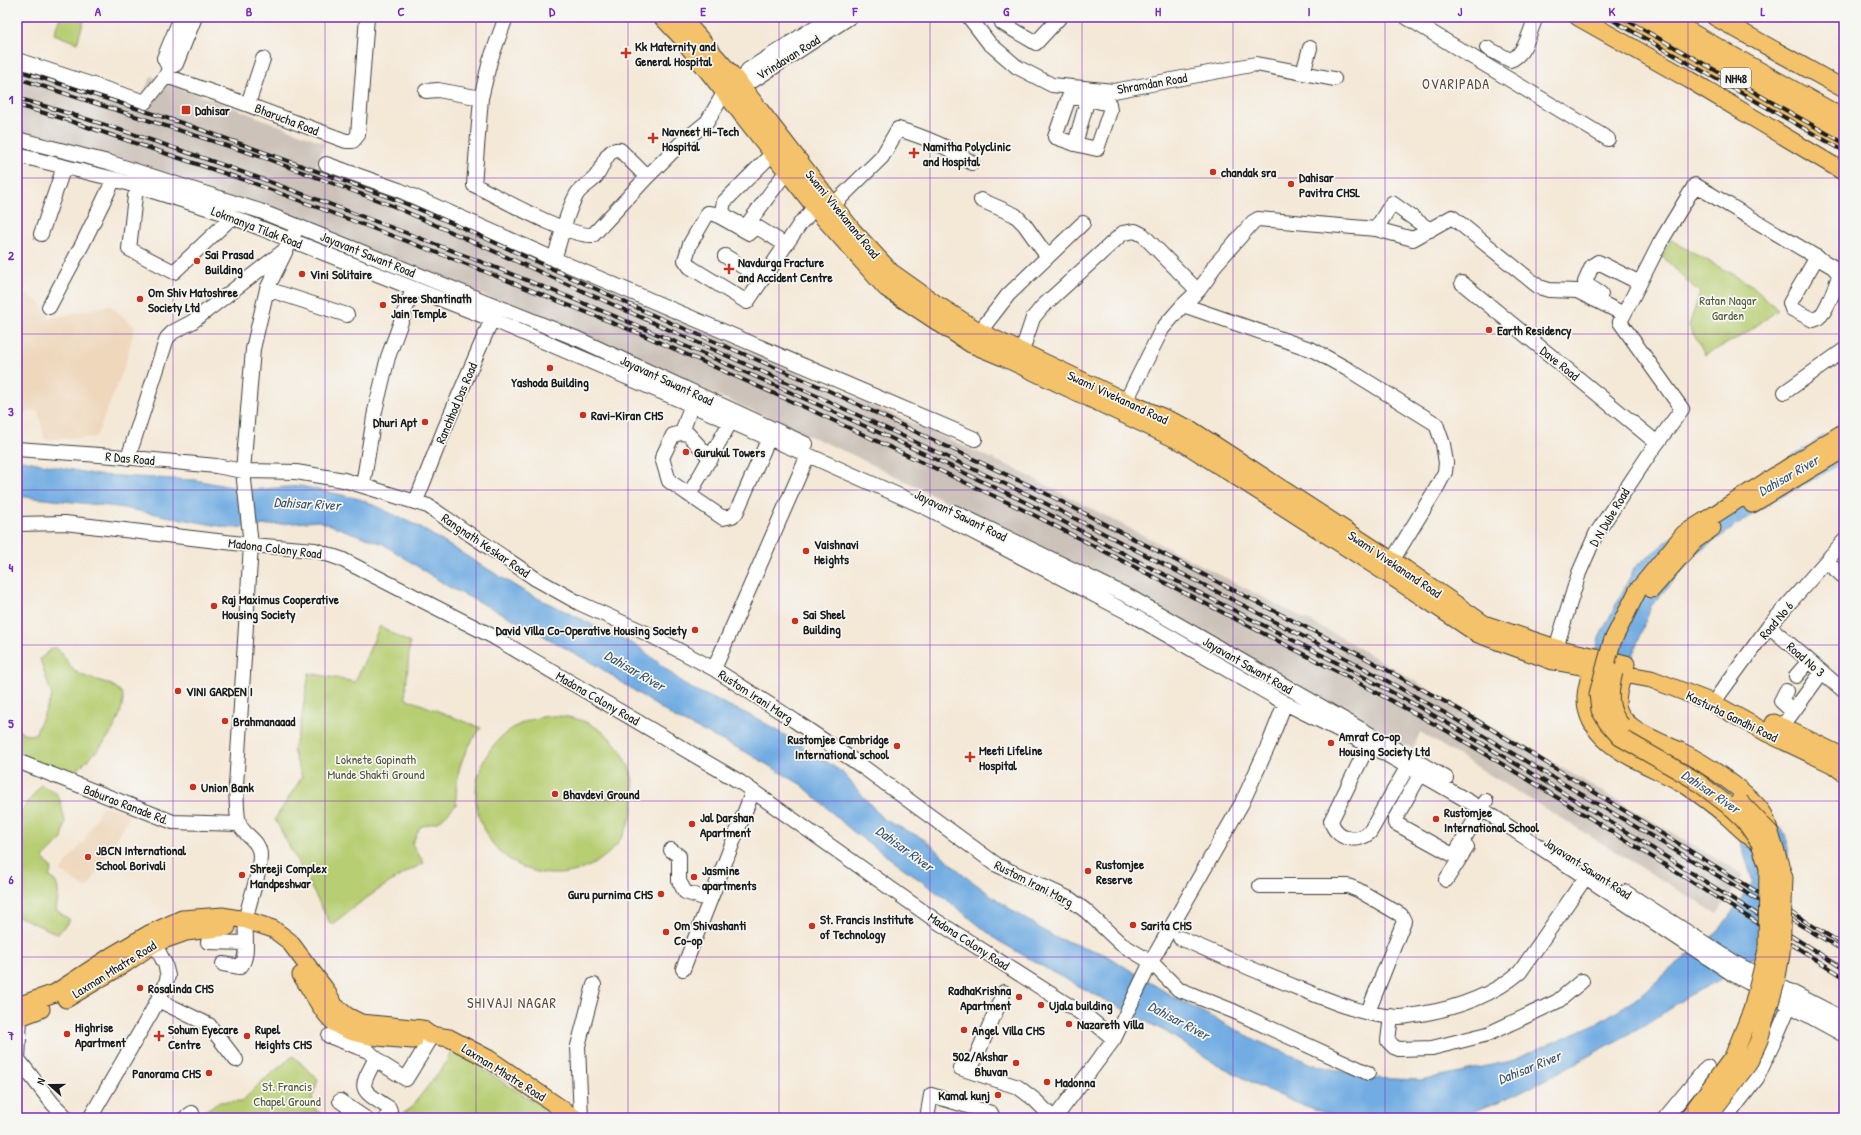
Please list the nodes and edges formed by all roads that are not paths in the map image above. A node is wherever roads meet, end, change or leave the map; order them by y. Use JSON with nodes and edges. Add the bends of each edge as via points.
{"nodes":[{"id":1,"x":181,"y":17,"type":"edge"},
{"id":2,"x":195,"y":17,"type":"edge"},
{"id":3,"x":367,"y":17,"type":"edge"},
{"id":4,"x":506,"y":17,"type":"edge"},
{"id":5,"x":662,"y":17,"type":"edge"},
{"id":6,"x":681,"y":17,"type":"edge"},
{"id":7,"x":831,"y":17,"type":"edge"},
{"id":8,"x":850,"y":17,"type":"edge"},
{"id":9,"x":969,"y":17,"type":"edge"},
{"id":10,"x":1060,"y":17,"type":"edge"},
{"id":11,"x":1406,"y":17,"type":"edge"},
{"id":12,"x":1536,"y":17,"type":"edge"},
{"id":13,"x":1578,"y":17,"type":"edge"},
{"id":14,"x":1628,"y":17,"type":"edge"},
{"id":15,"x":1661,"y":17,"type":"edge"},
{"id":16,"x":1716,"y":17,"type":"edge"},
{"id":17,"x":1004,"y":20,"type":"edge"},
{"id":18,"x":686,"y":33,"type":"junction"},
{"id":19,"x":982,"y":34,"type":"junction"},
{"id":20,"x":1310,"y":48,"type":"dead end"},
{"id":21,"x":1487,"y":48,"type":"dead end"},
{"id":22,"x":263,"y":59,"type":"dead end"},
{"id":23,"x":17,"y":60,"type":"edge"},
{"id":24,"x":167,"y":72,"type":"junction"},
{"id":25,"x":1303,"y":73,"type":"junction"},
{"id":26,"x":1334,"y":79,"type":"dead end"},
{"id":27,"x":742,"y":81,"type":"junction"},
{"id":28,"x":1844,"y":89,"type":"edge"},
{"id":29,"x":426,"y":90,"type":"dead end"},
{"id":30,"x":724,"y":92,"type":"junction"},
{"id":31,"x":1089,"y":94,"type":"junction"},
{"id":32,"x":481,"y":98,"type":"junction"},
{"id":33,"x":248,"y":104,"type":"junction"},
{"id":34,"x":1844,"y":120,"type":"edge"},
{"id":35,"x":17,"y":139,"type":"edge"},
{"id":36,"x":1608,"y":140,"type":"dead end"},
{"id":37,"x":1844,"y":140,"type":"edge"},
{"id":38,"x":1075,"y":144,"type":"junction"},
{"id":39,"x":772,"y":154,"type":"junction"},
{"id":40,"x":17,"y":155,"type":"edge"},
{"id":41,"x":972,"y":163,"type":"dead end"},
{"id":42,"x":326,"y":164,"type":"dead end"},
{"id":43,"x":64,"y":167,"type":"junction"},
{"id":44,"x":1844,"y":172,"type":"edge"},
{"id":45,"x":787,"y":173,"type":"junction"},
{"id":46,"x":647,"y":177,"type":"junction"},
{"id":47,"x":114,"y":179,"type":"junction"},
{"id":48,"x":135,"y":196,"type":"dead end"},
{"id":49,"x":981,"y":200,"type":"dead end"},
{"id":50,"x":834,"y":204,"type":"junction"},
{"id":51,"x":815,"y":208,"type":"junction"},
{"id":52,"x":232,"y":217,"type":"junction"},
{"id":53,"x":1083,"y":223,"type":"dead end"},
{"id":54,"x":297,"y":226,"type":"junction"},
{"id":55,"x":563,"y":228,"type":"junction"},
{"id":56,"x":1376,"y":229,"type":"junction"},
{"id":57,"x":1430,"y":230,"type":"junction"},
{"id":58,"x":41,"y":234,"type":"dead end"},
{"id":59,"x":788,"y":243,"type":"junction"},
{"id":60,"x":289,"y":244,"type":"junction"},
{"id":61,"x":725,"y":256,"type":"dead end"},
{"id":62,"x":1047,"y":256,"type":"junction"},
{"id":63,"x":1817,"y":257,"type":"junction"},
{"id":64,"x":554,"y":258,"type":"junction"},
{"id":65,"x":1842,"y":277,"type":"edge"},
{"id":66,"x":763,"y":279,"type":"junction"},
{"id":67,"x":1462,"y":283,"type":"dead end"},
{"id":68,"x":267,"y":289,"type":"junction"},
{"id":69,"x":413,"y":289,"type":"junction"},
{"id":70,"x":1198,"y":292,"type":"junction"},
{"id":71,"x":1183,"y":304,"type":"junction"},
{"id":72,"x":49,"y":307,"type":"dead end"},
{"id":73,"x":500,"y":308,"type":"junction"},
{"id":74,"x":1624,"y":314,"type":"junction"},
{"id":75,"x":347,"y":315,"type":"dead end"},
{"id":76,"x":491,"y":319,"type":"junction"},
{"id":77,"x":975,"y":338,"type":"junction"},
{"id":78,"x":1844,"y":350,"type":"edge"},
{"id":79,"x":1022,"y":351,"type":"junction"},
{"id":80,"x":1070,"y":382,"type":"junction"},
{"id":81,"x":1785,"y":392,"type":"dead end"},
{"id":82,"x":694,"y":399,"type":"junction"},
{"id":83,"x":1123,"y":407,"type":"junction"},
{"id":84,"x":733,"y":417,"type":"junction"},
{"id":85,"x":1844,"y":432,"type":"edge"},
{"id":86,"x":682,"y":433,"type":"junction"},
{"id":87,"x":771,"y":434,"type":"junction"},
{"id":88,"x":975,"y":440,"type":"dead end"},
{"id":89,"x":1657,"y":443,"type":"junction"},
{"id":90,"x":1844,"y":448,"type":"edge"},
{"id":91,"x":17,"y":449,"type":"edge"},
{"id":92,"x":808,"y":455,"type":"junction"},
{"id":93,"x":128,"y":458,"type":"junction"},
{"id":94,"x":711,"y":459,"type":"junction"},
{"id":95,"x":244,"y":476,"type":"junction"},
{"id":96,"x":363,"y":485,"type":"junction"},
{"id":97,"x":689,"y":495,"type":"junction"},
{"id":98,"x":416,"y":501,"type":"junction"},
{"id":99,"x":17,"y":524,"type":"edge"},
{"id":100,"x":1844,"y":541,"type":"edge"},
{"id":101,"x":251,"y":545,"type":"junction"},
{"id":102,"x":1827,"y":562,"type":"junction"},
{"id":103,"x":1389,"y":566,"type":"junction"},
{"id":104,"x":1844,"y":577,"type":"edge"},
{"id":105,"x":1768,"y":626,"type":"junction"},
{"id":106,"x":1563,"y":656,"type":"junction"},
{"id":107,"x":1594,"y":662,"type":"junction"},
{"id":108,"x":714,"y":669,"type":"junction"},
{"id":109,"x":1631,"y":670,"type":"junction"},
{"id":110,"x":1818,"y":677,"type":"junction"},
{"id":111,"x":1786,"y":691,"type":"dead end"},
{"id":112,"x":1844,"y":691,"type":"edge"},
{"id":113,"x":1716,"y":699,"type":"junction"},
{"id":114,"x":1285,"y":703,"type":"junction"},
{"id":115,"x":1792,"y":711,"type":"junction"},
{"id":116,"x":1774,"y":727,"type":"junction"},
{"id":117,"x":1371,"y":740,"type":"junction"},
{"id":118,"x":1841,"y":759,"type":"edge"},
{"id":119,"x":17,"y":761,"type":"edge"},
{"id":120,"x":1410,"y":762,"type":"junction"},
{"id":121,"x":1421,"y":774,"type":"junction"},
{"id":122,"x":753,"y":791,"type":"junction"},
{"id":123,"x":1484,"y":810,"type":"junction"},
{"id":124,"x":239,"y":824,"type":"junction"},
{"id":125,"x":1765,"y":838,"type":"junction"},
{"id":126,"x":671,"y":850,"type":"dead end"},
{"id":127,"x":1585,"y":878,"type":"junction"},
{"id":128,"x":1446,"y":880,"type":"dead end"},
{"id":129,"x":1260,"y":886,"type":"dead end"},
{"id":130,"x":710,"y":900,"type":"junction"},
{"id":131,"x":246,"y":932,"type":"junction"},
{"id":132,"x":1180,"y":938,"type":"dead end"},
{"id":133,"x":1685,"y":938,"type":"junction"},
{"id":134,"x":152,"y":939,"type":"junction"},
{"id":135,"x":208,"y":942,"type":"dead end"},
{"id":136,"x":1151,"y":962,"type":"junction"},
{"id":137,"x":223,"y":964,"type":"dead end"},
{"id":138,"x":683,"y":969,"type":"dead end"},
{"id":139,"x":1582,"y":981,"type":"dead end"},
{"id":140,"x":594,"y":985,"type":"dead end"},
{"id":141,"x":1004,"y":992,"type":"dead end"},
{"id":142,"x":158,"y":1000,"type":"junction"},
{"id":143,"x":1791,"y":1000,"type":"junction"},
{"id":144,"x":18,"y":1012,"type":"edge"},
{"id":145,"x":1368,"y":1012,"type":"junction"},
{"id":146,"x":1391,"y":1016,"type":"junction"},
{"id":147,"x":1844,"y":1019,"type":"edge"},
{"id":148,"x":357,"y":1033,"type":"junction"},
{"id":149,"x":1117,"y":1034,"type":"junction"},
{"id":150,"x":432,"y":1035,"type":"junction"},
{"id":151,"x":1844,"y":1035,"type":"edge"},
{"id":152,"x":17,"y":1058,"type":"edge"},
{"id":153,"x":376,"y":1058,"type":"junction"},
{"id":154,"x":236,"y":1060,"type":"dead end"},
{"id":155,"x":1707,"y":1067,"type":"dead end"},
{"id":156,"x":1368,"y":1072,"type":"dead end"},
{"id":157,"x":340,"y":1101,"type":"dead end"},
{"id":158,"x":67,"y":1118,"type":"edge"},
{"id":159,"x":90,"y":1118,"type":"edge"},
{"id":160,"x":365,"y":1118,"type":"edge"},
{"id":161,"x":386,"y":1118,"type":"edge"},
{"id":162,"x":574,"y":1118,"type":"edge"},
{"id":163,"x":581,"y":1118,"type":"edge"},
{"id":164,"x":927,"y":1118,"type":"edge"},
{"id":165,"x":993,"y":1118,"type":"edge"},
{"id":166,"x":1054,"y":1118,"type":"edge"},
{"id":167,"x":1665,"y":1118,"type":"edge"},
{"id":168,"x":1688,"y":1118,"type":"edge"},
{"id":169,"x":1707,"y":1118,"type":"edge"},
{"id":170,"x":1726,"y":1118,"type":"edge"}],
"edges":[{"from":1,"to":24,"type":"street","via":[[164,58]]},
{"from":2,"to":24,"type":"street","via":[[176,64]]},
{"from":3,"to":33,"type":"street","name":"Bharucha Road","via":[[358,134],[353,141],[346,141]]},
{"from":4,"to":32,"type":"street","via":[[490,61]]},
{"from":5,"to":18,"type":"main road","name":"Swami Vivekanand Road"},
{"from":6,"to":18,"type":"main road","name":"Swami Vivekanand Road"},
{"from":7,"to":27,"type":"street","via":[[748,70]]},
{"from":8,"to":27,"type":"street","name":"Vrindavan Road","via":[[754,80]]},
{"from":9,"to":19,"type":"street","name":"Shramdan Road"},
{"from":10,"to":17,"type":"street","via":[[1036,43]]},
{"from":11,"to":36,"type":"street"},
{"from":12,"to":21,"type":"street","via":[[1521,53],[1515,59],[1510,60]]},
{"from":13,"to":44,"type":"main road"},
{"from":14,"to":37,"type":"highway","number":"NH48"},
{"from":15,"to":34,"type":"highway","number":"NH48"},
{"from":16,"to":28,"type":"main road"},
{"from":17,"to":19,"type":"street"},
{"from":18,"to":27,"type":"main road","name":"Swami Vivekanand Road"},
{"from":18,"to":30,"type":"main road","name":"Swami Vivekanand Road"},
{"from":19,"to":31,"type":"street","name":"Shramdan Road","via":[[1017,67],[1052,85]]},
{"from":20,"to":25,"type":"street"},
{"from":22,"to":33,"type":"street"},
{"from":23,"to":24,"type":"street","via":[[145,102]]},
{"from":24,"to":33,"type":"street","name":"Bharucha Road"},
{"from":25,"to":26,"type":"street","name":"Shramdan Road"},
{"from":25,"to":31,"type":"street","name":"Shramdan Road","via":[[1256,64]]},
{"from":27,"to":30,"type":"street","name":"Vrindavan Road"},
{"from":27,"to":50,"type":"main road","name":"Swami Vivekanand Road"},
{"from":29,"to":32,"type":"street"},
{"from":30,"to":39,"type":"main road","name":"Swami Vivekanand Road"},
{"from":30,"to":46,"type":"street","via":[[707,122],[680,144]]},
{"from":31,"to":38,"type":"street"},
{"from":31,"to":38,"type":"street","via":[[1069,97],[1055,135]]},
{"from":31,"to":38,"type":"street","via":[[1109,104],[1110,111],[1098,149]]},
{"from":32,"to":55,"type":"street","via":[[474,185]]},
{"from":35,"to":54,"type":"street","name":"Jayavant Sawant Road","via":[[108,162],[260,211]]},
{"from":39,"to":45,"type":"main road","name":"Swami Vivekanand Road"},
{"from":39,"to":45,"type":"street","via":[[724,202],[722,211],[725,215],[747,226]]},
{"from":40,"to":43,"type":"street","name":"Lokmanya Tilak Road"},
{"from":41,"to":50,"type":"street","via":[[960,154],[929,139],[898,129],[882,157]]},
{"from":42,"to":64,"type":"street","via":[[399,190]]},
{"from":43,"to":47,"type":"street","name":"Lokmanya Tilak Road"},
{"from":43,"to":58,"type":"street"},
{"from":45,"to":51,"type":"main road","name":"Swami Vivekanand Road"},
{"from":45,"to":59,"type":"street","via":[[763,223]]},
{"from":46,"to":55,"type":"street","via":[[593,235]]},
{"from":46,"to":55,"type":"street","via":[[620,150],[613,150],[608,154],[597,176],[577,193]]},
{"from":47,"to":52,"type":"street","name":"Lokmanya Tilak Road"},
{"from":47,"to":72,"type":"street"},
{"from":48,"to":52,"type":"street","via":[[129,249],[174,272]]},
{"from":49,"to":62,"type":"street","via":[[1015,216],[1024,224]]},
{"from":50,"to":51,"type":"street"},
{"from":50,"to":77,"type":"main road","name":"Swami Vivekanand Road","via":[[853,231],[891,272],[936,304]]},
{"from":51,"to":59,"type":"street"},
{"from":51,"to":77,"type":"main road","name":"Swami Vivekanand Road","via":[[886,288]]},
{"from":52,"to":60,"type":"street","name":"Lokmanya Tilak Road"},
{"from":53,"to":62,"type":"street"},
{"from":54,"to":60,"type":"street"},
{"from":54,"to":73,"type":"street","name":"Jayavant Sawant Road"},
{"from":55,"to":64,"type":"street"},
{"from":56,"to":57,"type":"street","via":[[1413,239]]},
{"from":56,"to":57,"type":"street","via":[[1392,203]]},
{"from":56,"to":70,"type":"street","via":[[1258,219],[1215,265]]},
{"from":57,"to":74,"type":"street","via":[[1452,216],[1539,287],[1577,291]]},
{"from":59,"to":66,"type":"street"},
{"from":59,"to":66,"type":"street","via":[[756,227],[749,233],[715,214],[706,215],[686,254],[687,264],[745,302]]},
{"from":60,"to":68,"type":"street"},
{"from":60,"to":69,"type":"street","name":"Lokmanya Tilak Road"},
{"from":60,"to":93,"type":"street","via":[[192,322],[167,338]]},
{"from":61,"to":66,"type":"street"},
{"from":62,"to":77,"type":"street","via":[[1008,295]]},
{"from":63,"to":65,"type":"street","via":[[1833,267]]},
{"from":63,"to":65,"type":"street","via":[[1790,303],[1792,308],[1813,320],[1818,318]]},
{"from":63,"to":74,"type":"street","via":[[1694,185],[1636,281]]},
{"from":64,"to":88,"type":"street"},
{"from":67,"to":89,"type":"street","name":"Dave Road"},
{"from":68,"to":75,"type":"street"},
{"from":68,"to":95,"type":"street","via":[[253,349]]},
{"from":69,"to":76,"type":"street","name":"Lokmanya Tilak Road"},
{"from":69,"to":96,"type":"street","via":[[386,364],[375,411]]},
{"from":70,"to":71,"type":"street"},
{"from":70,"to":79,"type":"street","via":[[1143,235],[1135,231],[1123,232],[1042,307],[1033,318]]},
{"from":71,"to":83,"type":"street","via":[[1164,319],[1155,341],[1143,357],[1139,378]]},
{"from":71,"to":103,"type":"street","via":[[1313,350],[1436,424],[1445,456],[1445,472]]},
{"from":73,"to":76,"type":"street","name":"Ranchhod Das Road"},
{"from":73,"to":82,"type":"street","name":"Jayavant Sawant Road","via":[[578,339]]},
{"from":74,"to":89,"type":"street","name":"D N Dube Road","via":[[1620,322],[1682,408]]},
{"from":76,"to":82,"type":"street","name":"Jayavant Sawant Road"},
{"from":76,"to":98,"type":"street","name":"Ranchhod Das Road"},
{"from":77,"to":79,"type":"main road","name":"Swami Vivekanand Road"},
{"from":77,"to":80,"type":"main road","name":"Swami Vivekanand Road","via":[[1005,358]]},
{"from":78,"to":81,"type":"street"},
{"from":79,"to":80,"type":"main road","name":"Swami Vivekanand Road"},
{"from":80,"to":83,"type":"main road","name":"Swami Vivekanand Road"},
{"from":82,"to":84,"type":"street","name":"Jayavant Sawant Road"},
{"from":82,"to":86,"type":"street"},
{"from":83,"to":103,"type":"main road","name":"Swami Vivekanand Road"},
{"from":84,"to":87,"type":"street","name":"Jayavant Sawant Road"},
{"from":84,"to":94,"type":"street"},
{"from":85,"to":125,"type":"main road","bridge":true,"via":[[1684,534],[1638,590],[1624,615],[1612,642],[1598,694],[1600,710],[1620,737],[1670,764],[1713,793]]},
{"from":86,"to":94,"type":"street","via":[[688,434]]},
{"from":86,"to":97,"type":"street","via":[[673,435],[662,458],[669,481]]},
{"from":87,"to":92,"type":"street","name":"Jayavant Sawant Road"},
{"from":87,"to":97,"type":"street","via":[[736,513],[732,516],[723,518]]},
{"from":87,"to":117,"type":"street","name":"Jayavant Sawant Road","via":[[919,494],[1130,597],[1284,686]]},
{"from":89,"to":106,"type":"street","name":"D N Dube Road","via":[[1596,534],[1579,573]]},
{"from":90,"to":125,"type":"main road","bridge":true,"via":[[1695,540],[1646,594],[1622,646],[1609,690],[1612,710],[1618,722],[1630,734],[1672,757],[1739,801]]},
{"from":91,"to":93,"type":"street","name":"R Das Road"},
{"from":92,"to":108,"type":"street"},
{"from":92,"to":114,"type":"street","name":"Jayavant Sawant Road","via":[[940,515],[1127,612]]},
{"from":93,"to":95,"type":"street","name":"R Das Road","via":[[216,466]]},
{"from":94,"to":97,"type":"street"},
{"from":95,"to":96,"type":"street","name":"Rangnath Keskar Road","via":[[296,472]]},
{"from":95,"to":101,"type":"street"},
{"from":96,"to":98,"type":"street","name":"Rangnath Keskar Road"},
{"from":98,"to":108,"type":"street","name":"Rangnath Keskar Road","via":[[428,506],[548,586]]},
{"from":99,"to":101,"type":"street","name":"Madona Colony Road","via":[[64,523]]},
{"from":100,"to":102,"type":"street","name":"Road No 6"},
{"from":101,"to":122,"type":"street","name":"Madona Colony Road","via":[[315,550],[341,559],[492,636]]},
{"from":101,"to":124,"type":"street","via":[[236,786]]},
{"from":102,"to":104,"type":"street"},
{"from":102,"to":105,"type":"street","name":"Road No 6"},
{"from":103,"to":106,"type":"main road","name":"Swami Vivekanand Road","via":[[1478,634]]},
{"from":105,"to":110,"type":"street","name":"Road No 3","via":[[1801,670]]},
{"from":105,"to":113,"type":"street","name":"Road No 6"},
{"from":106,"to":107,"type":"main road"},
{"from":107,"to":109,"type":"main road"},
{"from":107,"to":125,"type":"main road","via":[[1586,695],[1587,709],[1602,738],[1712,803],[1745,834]]},
{"from":108,"to":136,"type":"street","name":"Rustom Irani Marg","via":[[863,767],[997,866],[1070,899],[1121,944]]},
{"from":109,"to":113,"type":"main road","name":"Kasturba Gandhi Road","via":[[1651,679]]},
{"from":109,"to":125,"type":"main road","via":[[1616,702],[1626,722],[1681,751],[1725,779],[1750,799],[1764,815]]},
{"from":110,"to":112,"type":"street","name":"Road No 3"},
{"from":110,"to":115,"type":"street"},
{"from":111,"to":115,"type":"street","via":[[1780,701]]},
{"from":113,"to":116,"type":"main road","name":"Kasturba Gandhi Road"},
{"from":114,"to":117,"type":"street","name":"Jayavant Sawant Road"},
{"from":114,"to":136,"type":"street","via":[[1242,803]]},
{"from":115,"to":116,"type":"street"},
{"from":116,"to":118,"type":"main road","name":"Kasturba Gandhi Road"},
{"from":117,"to":120,"type":"street","name":"Jayavant Sawant Road"},
{"from":117,"to":120,"type":"street","via":[[1331,821],[1341,835],[1352,839],[1366,836],[1370,832]]},
{"from":119,"to":124,"type":"street","name":"Baburao Ranade Rd.","via":[[173,822]]},
{"from":120,"to":121,"type":"street","name":"Jayavant Sawant Road"},
{"from":121,"to":123,"type":"street","name":"Jayavant Sawant Road"},
{"from":121,"to":123,"type":"street","via":[[1395,823],[1455,854]]},
{"from":122,"to":130,"type":"street"},
{"from":122,"to":149,"type":"street","name":"Madona Colony Road","via":[[938,922],[1090,1020]]},
{"from":123,"to":127,"type":"street","name":"Jayavant Sawant Road"},
{"from":123,"to":128,"type":"street"},
{"from":123,"to":133,"type":"street","name":"Jayavant Sawant Road"},
{"from":124,"to":131,"type":"street","via":[[258,846],[260,856]]},
{"from":125,"to":168,"type":"main road","bridge":true,"via":[[1768,868],[1767,950],[1752,1010],[1733,1057]]},
{"from":125,"to":169,"type":"main road","bridge":true,"via":[[1784,878],[1781,954],[1776,982],[1759,1040],[1748,1064]]},
{"from":126,"to":130,"type":"street","via":[[679,856],[679,881],[685,892]]},
{"from":127,"to":133,"type":"street","name":"Jayavant Sawant Road"},
{"from":127,"to":146,"type":"street","via":[[1520,972],[1508,983],[1472,1001],[1434,1012]]},
{"from":129,"to":145,"type":"street","via":[[1348,886],[1401,915],[1404,921]]},
{"from":130,"to":138,"type":"street"},
{"from":131,"to":134,"type":"main road","name":"Laxman Mhatre Road","via":[[223,916],[182,920]]},
{"from":131,"to":135,"type":"street"},
{"from":131,"to":137,"type":"street","via":[[244,961],[240,967]]},
{"from":131,"to":148,"type":"main road","name":"Laxman Mhatre Road","via":[[273,929],[289,941],[335,1006],[336,1024]]},
{"from":132,"to":145,"type":"street","via":[[1350,1008]]},
{"from":133,"to":143,"type":"street","name":"Jayavant Sawant Road","via":[[1734,969]]},
{"from":134,"to":142,"type":"street","via":[[165,964],[168,976]]},
{"from":134,"to":144,"type":"main road","name":"Laxman Mhatre Road","via":[[112,955],[55,993]]},
{"from":136,"to":149,"type":"street"},
{"from":136,"to":156,"type":"street","name":"Rustom Irani Marg","via":[[1178,990],[1233,1011]]},
{"from":139,"to":146,"type":"street","via":[[1558,1001],[1488,1034],[1432,1048],[1394,1047],[1388,1041]]},
{"from":140,"to":163,"type":"street","via":[[578,1046]]},
{"from":141,"to":166,"type":"street","via":[[965,1070],[1018,1087]]},
{"from":142,"to":154,"type":"street","via":[[209,1026]]},
{"from":142,"to":159,"type":"street"},
{"from":143,"to":147,"type":"street","name":"Jayavant Sawant Road"},
{"from":143,"to":151,"type":"street","name":"Jayavant Sawant Road"},
{"from":143,"to":170,"type":"street","via":[[1757,1078]]},
{"from":144,"to":152,"type":"street"},
{"from":145,"to":146,"type":"street"},
{"from":148,"to":150,"type":"main road","name":"Laxman Mhatre Road","via":[[421,1040]]},
{"from":148,"to":153,"type":"street","via":[[368,1051]]},
{"from":149,"to":166,"type":"street"},
{"from":150,"to":153,"type":"street","via":[[406,1079]]},
{"from":150,"to":162,"type":"main road","name":"Laxman Mhatre Road","via":[[449,1038],[489,1059]]},
{"from":152,"to":158,"type":"street"},
{"from":153,"to":161,"type":"street","via":[[364,1080],[364,1089],[389,1108]]},
{"from":155,"to":167,"type":"street"},
{"from":157,"to":160,"type":"street"},
{"from":164,"to":165,"type":"street","via":[[931,1095],[991,1113]]}]}
